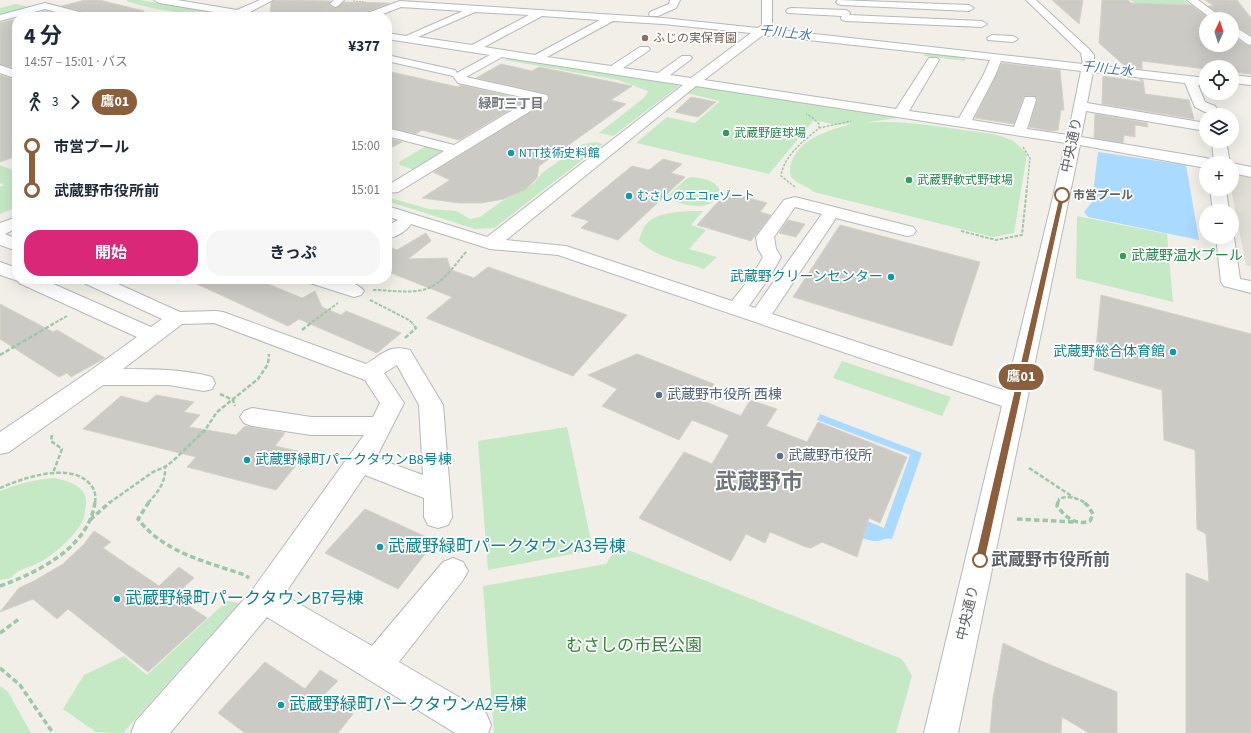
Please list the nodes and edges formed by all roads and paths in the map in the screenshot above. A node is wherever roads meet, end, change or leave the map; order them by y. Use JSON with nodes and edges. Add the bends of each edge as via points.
{"nodes":[{"id":1,"x":159,"y":0,"type":"edge"},
{"id":2,"x":268,"y":0,"type":"edge"},
{"id":3,"x":414,"y":0,"type":"edge"},
{"id":4,"x":676,"y":0,"type":"edge"},
{"id":5,"x":767,"y":0,"type":"edge"},
{"id":6,"x":916,"y":0,"type":"edge"},
{"id":7,"x":1031,"y":0,"type":"edge"},
{"id":8,"x":1192,"y":0,"type":"edge"},
{"id":9,"x":840,"y":1,"type":"edge"},
{"id":10,"x":966,"y":3,"type":"edge"},
{"id":11,"x":476,"y":9,"type":"junction"},
{"id":12,"x":608,"y":11,"type":"junction"},
{"id":13,"x":790,"y":11,"type":"dead end"},
{"id":14,"x":22,"y":12,"type":"edge"},
{"id":15,"x":68,"y":12,"type":"edge"},
{"id":16,"x":236,"y":12,"type":"joint"},
{"id":17,"x":379,"y":12,"type":"edge"},
{"id":18,"x":542,"y":12,"type":"junction"},
{"id":19,"x":1209,"y":12,"type":"edge"},
{"id":20,"x":654,"y":14,"type":"junction"},
{"id":21,"x":12,"y":15,"type":"edge"},
{"id":22,"x":845,"y":16,"type":"junction"},
{"id":23,"x":0,"y":18,"type":"edge"},
{"id":24,"x":764,"y":29,"type":"junction"},
{"id":25,"x":987,"y":29,"type":"junction"},
{"id":26,"x":1239,"y":33,"type":"edge"},
{"id":27,"x":851,"y":35,"type":"junction"},
{"id":28,"x":1056,"y":35,"type":"dead end"},
{"id":29,"x":410,"y":36,"type":"dead end"},
{"id":30,"x":1068,"y":36,"type":"junction"},
{"id":31,"x":392,"y":37,"type":"edge"},
{"id":32,"x":1013,"y":39,"type":"dead end"},
{"id":33,"x":569,"y":41,"type":"junction"},
{"id":34,"x":1251,"y":42,"type":"edge"},
{"id":35,"x":476,"y":46,"type":"dead end"},
{"id":36,"x":644,"y":49,"type":"dead end"},
{"id":37,"x":999,"y":54,"type":"junction"},
{"id":38,"x":498,"y":55,"type":"dead end"},
{"id":39,"x":540,"y":56,"type":"dead end"},
{"id":40,"x":686,"y":58,"type":"dead end"},
{"id":41,"x":392,"y":59,"type":"edge"},
{"id":42,"x":566,"y":60,"type":"dead end"},
{"id":43,"x":933,"y":60,"type":"dead end"},
{"id":44,"x":1088,"y":64,"type":"junction"},
{"id":45,"x":616,"y":68,"type":"dead end"},
{"id":46,"x":451,"y":73,"type":"dead end"},
{"id":47,"x":663,"y":75,"type":"dead end"},
{"id":48,"x":1199,"y":75,"type":"edge"},
{"id":49,"x":1190,"y":80,"type":"junction"},
{"id":50,"x":1239,"y":80,"type":"edge"},
{"id":51,"x":1199,"y":81,"type":"edge"},
{"id":52,"x":1251,"y":81,"type":"edge"},
{"id":53,"x":693,"y":83,"type":"junction"},
{"id":54,"x":1239,"y":87,"type":"edge"},
{"id":55,"x":1251,"y":88,"type":"edge"},
{"id":56,"x":1030,"y":100,"type":"dead end"},
{"id":57,"x":1080,"y":106,"type":"junction"},
{"id":58,"x":1208,"y":108,"type":"edge"},
{"id":59,"x":810,"y":113,"type":"dead end"},
{"id":60,"x":900,"y":114,"type":"junction"},
{"id":61,"x":965,"y":120,"type":"dead end"},
{"id":62,"x":1021,"y":128,"type":"dead end"},
{"id":63,"x":1199,"y":128,"type":"edge"},
{"id":64,"x":392,"y":133,"type":"edge"},
{"id":65,"x":1151,"y":135,"type":"junction"},
{"id":66,"x":1074,"y":140,"type":"junction"},
{"id":67,"x":1020,"y":144,"type":"dead end"},
{"id":68,"x":456,"y":150,"type":"junction"},
{"id":69,"x":1199,"y":159,"type":"edge"},
{"id":70,"x":1239,"y":169,"type":"edge"},
{"id":71,"x":1251,"y":172,"type":"edge"},
{"id":72,"x":797,"y":188,"type":"dead end"},
{"id":73,"x":392,"y":189,"type":"edge"},
{"id":74,"x":392,"y":213,"type":"edge"},
{"id":75,"x":828,"y":217,"type":"dead end"},
{"id":76,"x":12,"y":224,"type":"edge"},
{"id":77,"x":402,"y":224,"type":"dead end"},
{"id":78,"x":0,"y":230,"type":"edge"},
{"id":79,"x":392,"y":231,"type":"edge"},
{"id":80,"x":961,"y":231,"type":"dead end"},
{"id":81,"x":907,"y":232,"type":"dead end"},
{"id":82,"x":0,"y":238,"type":"edge"},
{"id":83,"x":12,"y":244,"type":"edge"},
{"id":84,"x":490,"y":244,"type":"junction"},
{"id":85,"x":1226,"y":244,"type":"edge"},
{"id":86,"x":470,"y":248,"type":"dead end"},
{"id":87,"x":0,"y":268,"type":"edge"},
{"id":88,"x":12,"y":273,"type":"edge"},
{"id":89,"x":37,"y":284,"type":"edge"},
{"id":90,"x":102,"y":284,"type":"edge"},
{"id":91,"x":332,"y":284,"type":"edge"},
{"id":92,"x":1251,"y":287,"type":"edge"},
{"id":93,"x":354,"y":291,"type":"junction"},
{"id":94,"x":85,"y":305,"type":"junction"},
{"id":95,"x":736,"y":309,"type":"junction"},
{"id":96,"x":759,"y":317,"type":"junction"},
{"id":97,"x":178,"y":318,"type":"junction"},
{"id":98,"x":153,"y":336,"type":"junction"},
{"id":99,"x":404,"y":339,"type":"dead end"},
{"id":100,"x":276,"y":345,"type":"junction"},
{"id":101,"x":0,"y":355,"type":"edge"},
{"id":102,"x":268,"y":364,"type":"junction"},
{"id":103,"x":368,"y":373,"type":"junction"},
{"id":104,"x":97,"y":377,"type":"junction"},
{"id":105,"x":200,"y":383,"type":"joint"},
{"id":106,"x":233,"y":400,"type":"junction"},
{"id":107,"x":1015,"y":402,"type":"junction"},
{"id":108,"x":252,"y":416,"type":"joint"},
{"id":109,"x":380,"y":426,"type":"junction"},
{"id":110,"x":55,"y":432,"type":"dead end"},
{"id":111,"x":0,"y":445,"type":"edge"},
{"id":112,"x":359,"y":462,"type":"junction"},
{"id":113,"x":165,"y":467,"type":"junction"},
{"id":114,"x":1029,"y":468,"type":"dead end"},
{"id":115,"x":53,"y":473,"type":"junction"},
{"id":116,"x":0,"y":488,"type":"edge"},
{"id":117,"x":435,"y":491,"type":"junction"},
{"id":118,"x":1074,"y":497,"type":"junction"},
{"id":119,"x":438,"y":516,"type":"dead end"},
{"id":120,"x":1017,"y":519,"type":"dead end"},
{"id":121,"x":90,"y":520,"type":"junction"},
{"id":122,"x":1075,"y":522,"type":"junction"},
{"id":123,"x":453,"y":571,"type":"dead end"},
{"id":124,"x":0,"y":586,"type":"edge"},
{"id":125,"x":264,"y":599,"type":"junction"},
{"id":126,"x":19,"y":619,"type":"dead end"},
{"id":127,"x":0,"y":633,"type":"edge"},
{"id":128,"x":376,"y":666,"type":"junction"},
{"id":129,"x":0,"y":668,"type":"edge"},
{"id":130,"x":474,"y":725,"type":"dead end"},
{"id":131,"x":53,"y":733,"type":"edge"},
{"id":132,"x":148,"y":733,"type":"edge"},
{"id":133,"x":941,"y":733,"type":"edge"}],
"edges":[{"from":1,"to":16,"type":"street"},
{"from":2,"to":16,"type":"street"},
{"from":3,"to":12,"type":"street"},
{"from":4,"to":20,"type":"street","via":[[673,6]]},
{"from":5,"to":24,"type":"street"},
{"from":6,"to":10,"type":"street"},
{"from":7,"to":30,"type":"street"},
{"from":8,"to":19,"type":"street"},
{"from":9,"to":10,"type":"street"},
{"from":9,"to":22,"type":"street"},
{"from":10,"to":25,"type":"street"},
{"from":11,"to":17,"type":"street","via":[[400,4]]},
{"from":11,"to":18,"type":"street"},
{"from":11,"to":29,"type":"street"},
{"from":12,"to":18,"type":"street"},
{"from":12,"to":20,"type":"street"},
{"from":12,"to":24,"type":"street","via":[[663,21]]},
{"from":12,"to":33,"type":"street"},
{"from":13,"to":22,"type":"street"},
{"from":14,"to":15,"type":"street","via":[[45,6]]},
{"from":18,"to":35,"type":"street"},
{"from":20,"to":24,"type":"street"},
{"from":21,"to":23,"type":"street"},
{"from":22,"to":25,"type":"street"},
{"from":22,"to":27,"type":"street"},
{"from":24,"to":27,"type":"street"},
{"from":24,"to":37,"type":"street"},
{"from":24,"to":53,"type":"street"},
{"from":25,"to":32,"type":"street"},
{"from":25,"to":37,"type":"street"},
{"from":26,"to":34,"type":"street"},
{"from":27,"to":37,"type":"street"},
{"from":28,"to":30,"type":"street"},
{"from":30,"to":44,"type":"street","via":[[1088,55]]},
{"from":31,"to":53,"type":"street"},
{"from":33,"to":39,"type":"street"},
{"from":33,"to":42,"type":"street","via":[[580,48]]},
{"from":36,"to":45,"type":"street"},
{"from":37,"to":44,"type":"street"},
{"from":37,"to":61,"type":"street"},
{"from":38,"to":68,"type":"street","via":[[458,76],[462,80],[542,98]]},
{"from":40,"to":47,"type":"street"},
{"from":41,"to":46,"type":"street"},
{"from":43,"to":60,"type":"street"},
{"from":44,"to":48,"type":"street"},
{"from":44,"to":49,"type":"street"},
{"from":44,"to":57,"type":"street","name":"中央通り"},
{"from":49,"to":51,"type":"street"},
{"from":49,"to":58,"type":"street","via":[[1200,104]]},
{"from":50,"to":52,"type":"street"},
{"from":53,"to":60,"type":"street"},
{"from":53,"to":84,"type":"street"},
{"from":54,"to":55,"type":"street"},
{"from":56,"to":62,"type":"street"},
{"from":57,"to":65,"type":"street"},
{"from":57,"to":66,"type":"street","name":"中央通り"},
{"from":59,"to":72,"type":"path","via":[[803,112],[812,117],[819,124],[819,128],[796,147],[781,169],[781,176]]},
{"from":60,"to":66,"type":"street"},
{"from":63,"to":65,"type":"street"},
{"from":64,"to":68,"type":"street"},
{"from":65,"to":66,"type":"street"},
{"from":65,"to":69,"type":"street"},
{"from":66,"to":107,"type":"street","name":"中央通り"},
{"from":67,"to":80,"type":"path","via":[[1030,158],[1022,235],[996,240]]},
{"from":68,"to":73,"type":"street"},
{"from":70,"to":71,"type":"street"},
{"from":74,"to":84,"type":"street"},
{"from":75,"to":96,"type":"street"},
{"from":76,"to":78,"type":"street"},
{"from":77,"to":79,"type":"street"},
{"from":81,"to":95,"type":"street","via":[[795,202],[790,203],[765,237],[767,249],[772,257],[762,275]]},
{"from":82,"to":83,"type":"street"},
{"from":84,"to":95,"type":"street","via":[[560,250]]},
{"from":85,"to":92,"type":"street","via":[[1231,282]]},
{"from":86,"to":93,"type":"path","via":[[440,280],[427,288],[415,291]]},
{"from":87,"to":88,"type":"street"},
{"from":89,"to":94,"type":"street"},
{"from":90,"to":97,"type":"street"},
{"from":91,"to":93,"type":"street"},
{"from":93,"to":99,"type":"path","via":[[409,320],[416,328]]},
{"from":93,"to":100,"type":"path"},
{"from":94,"to":98,"type":"street"},
{"from":94,"to":101,"type":"path"},
{"from":95,"to":96,"type":"street"},
{"from":96,"to":107,"type":"street"},
{"from":97,"to":98,"type":"street"},
{"from":97,"to":100,"type":"street","via":[[216,317]]},
{"from":98,"to":104,"type":"street"},
{"from":100,"to":102,"type":"path"},
{"from":100,"to":102,"type":"path","via":[[269,354]]},
{"from":100,"to":103,"type":"street"},
{"from":102,"to":106,"type":"path","via":[[258,379]]},
{"from":103,"to":109,"type":"street","via":[[373,375],[392,403]]},
{"from":103,"to":117,"type":"street","via":[[398,354],[402,355],[413,372],[431,405]]},
{"from":104,"to":105,"type":"street","via":[[169,377]]},
{"from":104,"to":111,"type":"street"},
{"from":105,"to":106,"type":"path","via":[[202,387]]},
{"from":106,"to":108,"type":"path","via":[[242,414]]},
{"from":106,"to":113,"type":"path","via":[[217,412],[205,430]]},
{"from":107,"to":133,"type":"street","name":"中央通り"},
{"from":108,"to":109,"type":"street","via":[[311,426]]},
{"from":109,"to":112,"type":"street"},
{"from":110,"to":115,"type":"path","via":[[51,436],[51,441],[62,449]]},
{"from":112,"to":117,"type":"street"},
{"from":112,"to":125,"type":"street"},
{"from":113,"to":121,"type":"path","via":[[153,472],[116,497]]},
{"from":113,"to":125,"type":"path","via":[[165,480],[138,519],[144,528],[176,552],[245,575],[255,582]]},
{"from":114,"to":118,"type":"path"},
{"from":115,"to":116,"type":"path","via":[[32,476]]},
{"from":115,"to":121,"type":"path","via":[[75,475],[89,482],[96,494],[95,510]]},
{"from":117,"to":119,"type":"street"},
{"from":118,"to":122,"type":"path","via":[[1059,499],[1058,506],[1064,515]]},
{"from":118,"to":122,"type":"path","via":[[1089,506],[1093,514],[1087,523]]},
{"from":120,"to":122,"type":"path"},
{"from":121,"to":124,"type":"path","via":[[86,529],[68,548],[44,566],[16,581]]},
{"from":123,"to":128,"type":"street"},
{"from":125,"to":128,"type":"street"},
{"from":125,"to":132,"type":"street"},
{"from":126,"to":127,"type":"path"},
{"from":128,"to":130,"type":"street"},
{"from":129,"to":131,"type":"path","via":[[20,685]]}]}
